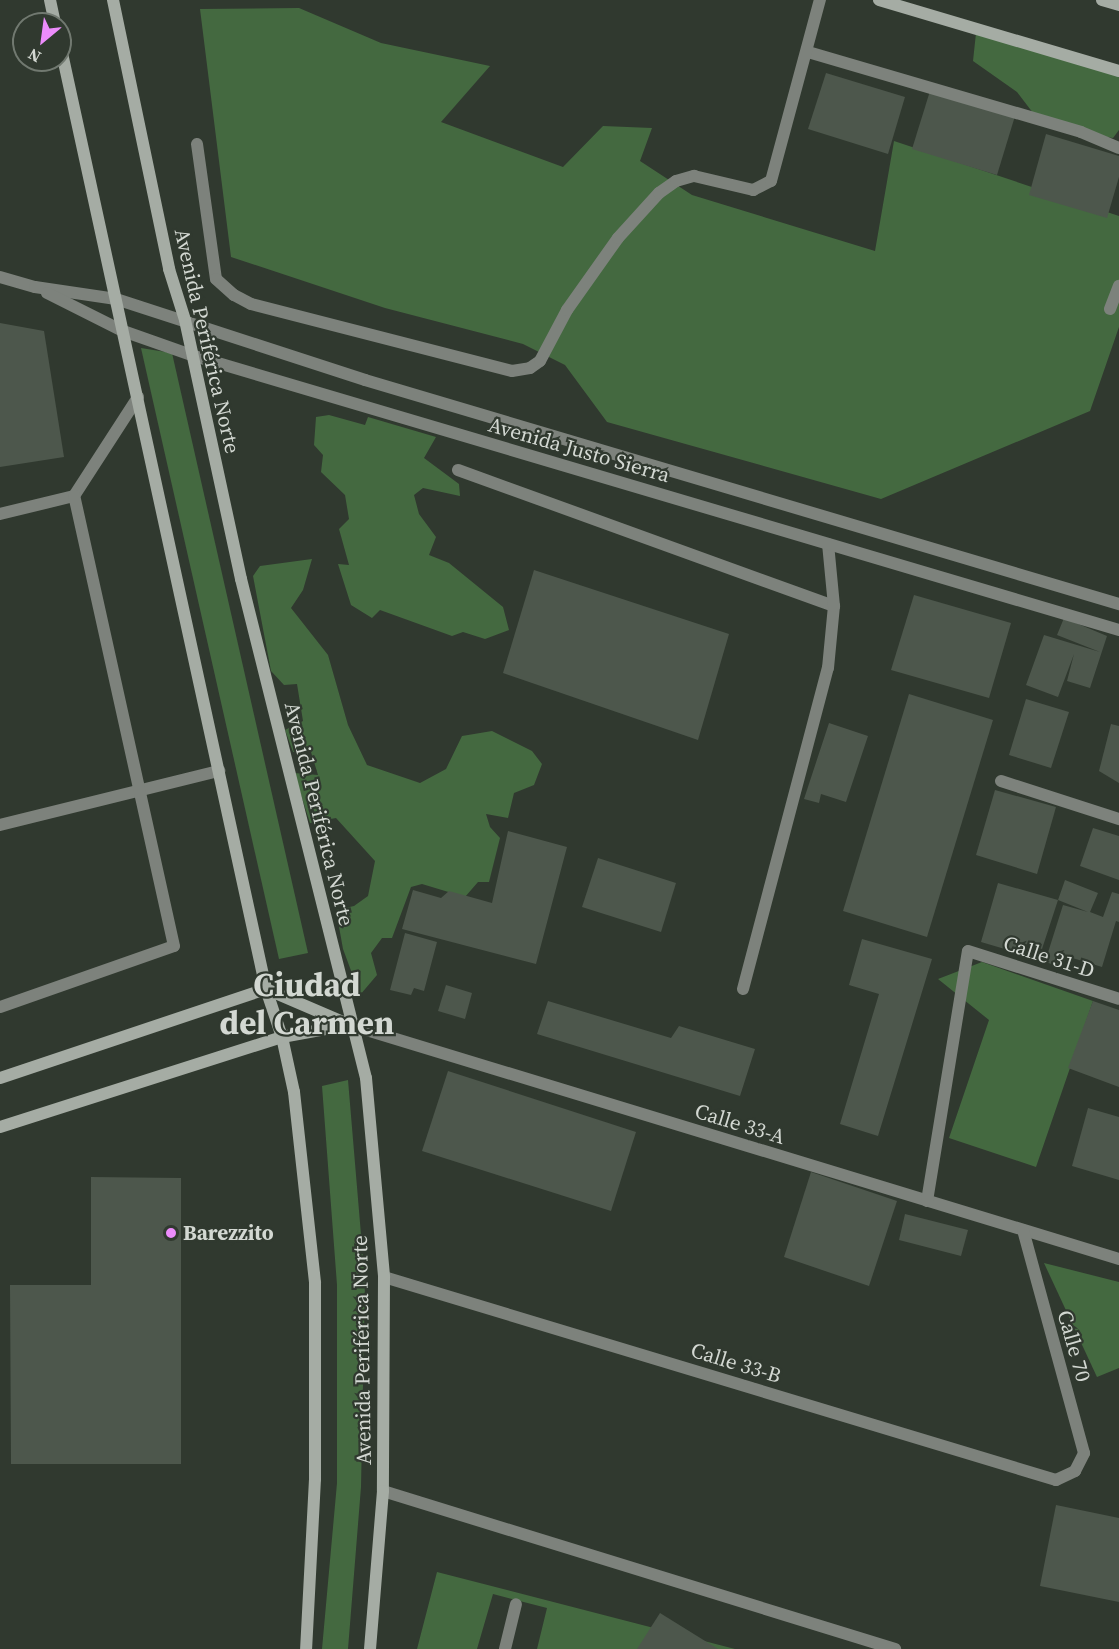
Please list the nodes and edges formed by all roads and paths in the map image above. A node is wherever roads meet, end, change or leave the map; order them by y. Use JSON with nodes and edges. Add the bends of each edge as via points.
{"nodes":[{"id":1,"x":113,"y":0,"type":"edge"},
{"id":2,"x":820,"y":0,"type":"edge"},
{"id":3,"x":879,"y":0,"type":"edge"},
{"id":4,"x":1102,"y":0,"type":"edge"},
{"id":5,"x":1119,"y":5,"type":"edge"},
{"id":6,"x":808,"y":52,"type":"junction"},
{"id":7,"x":1119,"y":70,"type":"edge"},
{"id":8,"x":66,"y":72,"type":"edge"},
{"id":9,"x":197,"y":144,"type":"dead end"},
{"id":10,"x":1119,"y":148,"type":"edge"},
{"id":11,"x":0,"y":277,"type":"edge"},
{"id":12,"x":1119,"y":286,"type":"edge"},
{"id":13,"x":35,"y":287,"type":"junction"},
{"id":14,"x":116,"y":299,"type":"junction"},
{"id":15,"x":1110,"y":309,"type":"dead end"},
{"id":16,"x":185,"y":320,"type":"junction"},
{"id":17,"x":123,"y":331,"type":"junction"},
{"id":18,"x":191,"y":355,"type":"junction"},
{"id":19,"x":138,"y":397,"type":"junction"},
{"id":20,"x":458,"y":470,"type":"dead end"},
{"id":21,"x":74,"y":496,"type":"junction"},
{"id":22,"x":0,"y":514,"type":"edge"},
{"id":23,"x":828,"y":544,"type":"junction"},
{"id":24,"x":1119,"y":604,"type":"edge"},
{"id":25,"x":834,"y":606,"type":"junction"},
{"id":26,"x":1119,"y":630,"type":"edge"},
{"id":27,"x":219,"y":771,"type":"junction"},
{"id":28,"x":1001,"y":781,"type":"dead end"},
{"id":29,"x":138,"y":791,"type":"junction"},
{"id":30,"x":1119,"y":819,"type":"edge"},
{"id":31,"x":0,"y":825,"type":"edge"},
{"id":32,"x":266,"y":988,"type":"junction"},
{"id":33,"x":743,"y":989,"type":"dead end"},
{"id":34,"x":1119,"y":999,"type":"edge"},
{"id":35,"x":0,"y":1007,"type":"edge"},
{"id":36,"x":351,"y":1025,"type":"junction"},
{"id":37,"x":282,"y":1036,"type":"junction"},
{"id":38,"x":0,"y":1078,"type":"edge"},
{"id":39,"x":0,"y":1127,"type":"edge"},
{"id":40,"x":927,"y":1201,"type":"junction"},
{"id":41,"x":1023,"y":1230,"type":"junction"},
{"id":42,"x":1119,"y":1260,"type":"edge"},
{"id":43,"x":384,"y":1277,"type":"junction"},
{"id":44,"x":1075,"y":1471,"type":"joint"},
{"id":45,"x":383,"y":1491,"type":"junction"},
{"id":46,"x":516,"y":1604,"type":"dead end"},
{"id":47,"x":879,"y":1647,"type":"edge"},
{"id":48,"x":306,"y":1649,"type":"edge"},
{"id":49,"x":370,"y":1649,"type":"edge"},
{"id":50,"x":505,"y":1649,"type":"edge"},
{"id":51,"x":895,"y":1649,"type":"edge"}],
"edges":[{"from":1,"to":16,"type":"main road","name":"Avenida Periférica Norte","via":[[169,269]]},
{"from":2,"to":6,"type":"street"},
{"from":3,"to":7,"type":"main road"},
{"from":4,"to":5,"type":"main road"},
{"from":6,"to":9,"type":"street","via":[[771,181],[753,190],[694,176],[676,181],[618,238],[567,310],[540,361],[530,368],[512,371],[250,304],[234,295],[216,279]]},
{"from":6,"to":10,"type":"street","via":[[1081,132]]},
{"from":8,"to":14,"type":"main road"},
{"from":11,"to":13,"type":"street","name":"Avenida Justo Sierra"},
{"from":12,"to":15,"type":"street"},
{"from":13,"to":14,"type":"street","name":"Avenida Justo Sierra"},
{"from":13,"to":17,"type":"street","name":"Avenida Justo Sierra"},
{"from":14,"to":16,"type":"street","name":"Avenida Justo Sierra"},
{"from":14,"to":17,"type":"main road"},
{"from":16,"to":18,"type":"main road","name":"Avenida Periférica Norte"},
{"from":16,"to":24,"type":"street","name":"Avenida Justo Sierra","via":[[365,381]]},
{"from":17,"to":18,"type":"street","name":"Avenida Justo Sierra"},
{"from":17,"to":19,"type":"main road"},
{"from":18,"to":23,"type":"street","name":"Avenida Justo Sierra"},
{"from":18,"to":36,"type":"main road","name":"Avenida Periférica Norte","via":[[241,579]]},
{"from":19,"to":21,"type":"street"},
{"from":19,"to":27,"type":"main road"},
{"from":20,"to":25,"type":"street"},
{"from":21,"to":22,"type":"street"},
{"from":21,"to":29,"type":"street"},
{"from":23,"to":25,"type":"street"},
{"from":23,"to":26,"type":"street","name":"Avenida Justo Sierra"},
{"from":25,"to":33,"type":"street","via":[[828,668]]},
{"from":27,"to":29,"type":"street"},
{"from":27,"to":32,"type":"main road"},
{"from":28,"to":30,"type":"street"},
{"from":29,"to":31,"type":"street"},
{"from":29,"to":35,"type":"street","via":[[174,946]]},
{"from":32,"to":36,"type":"main road"},
{"from":32,"to":37,"type":"main road"},
{"from":32,"to":38,"type":"main road"},
{"from":34,"to":40,"type":"street","name":"Calle 31-D","via":[[968,951]]},
{"from":36,"to":37,"type":"main road"},
{"from":36,"to":40,"type":"street","name":"Calle 33-A"},
{"from":36,"to":43,"type":"main road","name":"Avenida Periférica Norte","via":[[366,1078]]},
{"from":37,"to":39,"type":"main road"},
{"from":37,"to":48,"type":"main road","via":[[294,1092],[315,1283],[315,1479]]},
{"from":40,"to":41,"type":"street","name":"Calle 33-A"},
{"from":41,"to":42,"type":"street","name":"Calle 33-A"},
{"from":41,"to":44,"type":"street","name":"Calle 70","via":[[1084,1453]]},
{"from":43,"to":44,"type":"street","name":"Calle 33-B","via":[[1056,1480]]},
{"from":43,"to":45,"type":"main road","name":"Avenida Periférica Norte"},
{"from":45,"to":47,"type":"street"},
{"from":45,"to":49,"type":"main road","name":"Avenida Periférica Norte"},
{"from":46,"to":50,"type":"street"},
{"from":47,"to":51,"type":"street"}]}
